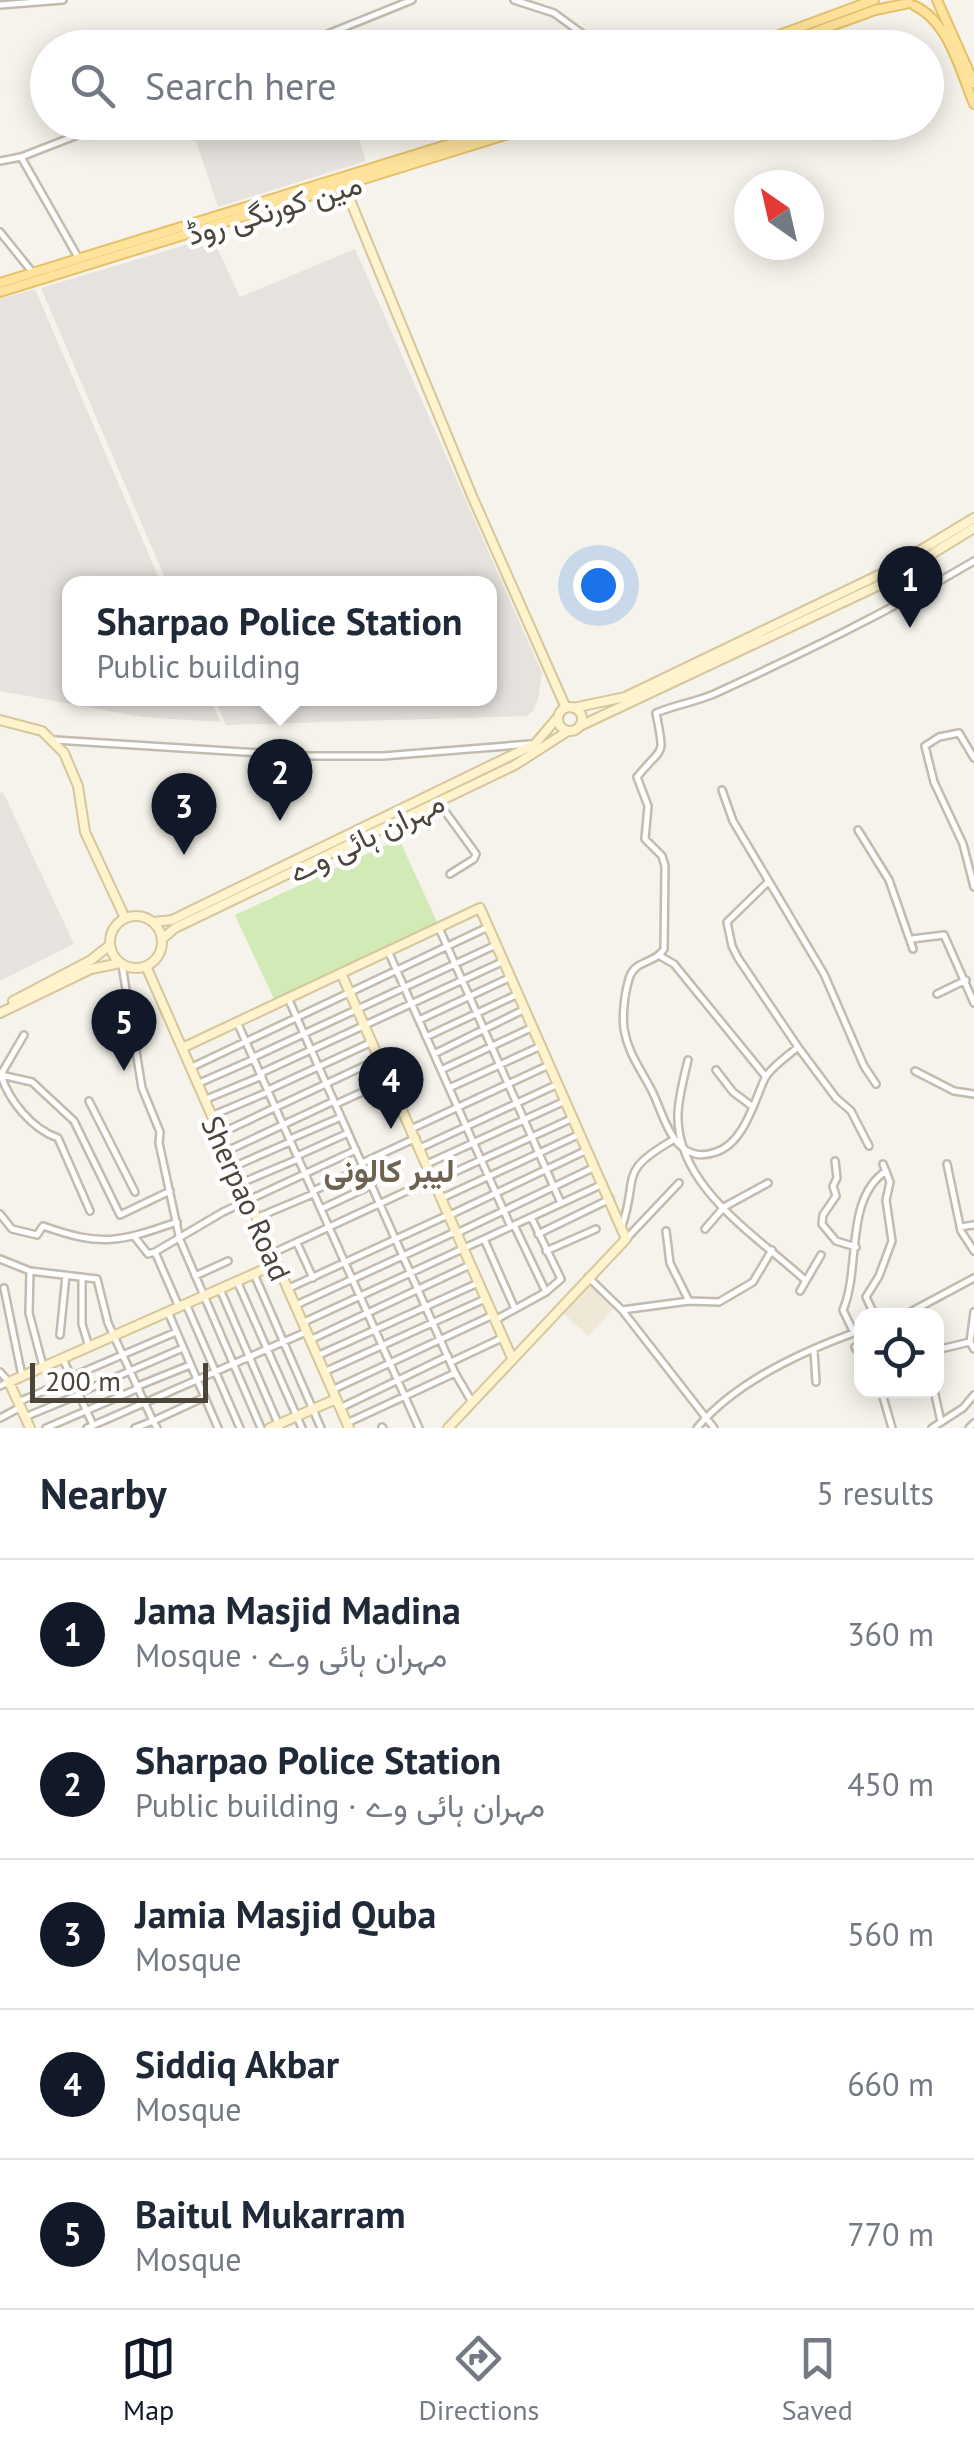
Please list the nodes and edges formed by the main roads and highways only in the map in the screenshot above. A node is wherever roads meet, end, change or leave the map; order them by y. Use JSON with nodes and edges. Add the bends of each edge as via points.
{"nodes":[{"id":1,"x":874,"y":0,"type":"edge"},
{"id":2,"x":934,"y":0,"type":"edge"},
{"id":3,"x":910,"y":3,"type":"edge"},
{"id":4,"x":793,"y":30,"type":"edge"},
{"id":5,"x":821,"y":30,"type":"edge"},
{"id":6,"x":942,"y":30,"type":"edge"},
{"id":7,"x":944,"y":35,"type":"edge"},
{"id":8,"x":974,"y":83,"type":"edge"},
{"id":9,"x":974,"y":104,"type":"edge"},
{"id":10,"x":468,"y":140,"type":"edge"},
{"id":11,"x":486,"y":140,"type":"edge"},
{"id":12,"x":343,"y":182,"type":"junction"},
{"id":13,"x":0,"y":283,"type":"edge"},
{"id":14,"x":0,"y":292,"type":"edge"}],
"edges":[{"from":1,"to":4,"type":"main road"},
{"from":2,"to":3,"type":"main road"},
{"from":2,"to":8,"type":"main road"},
{"from":3,"to":5,"type":"main road"},
{"from":3,"to":6,"type":"main road"},
{"from":7,"to":9,"type":"main road"},
{"from":10,"to":12,"type":"main road","name":"مین کورنگی روڈ"},
{"from":11,"to":12,"type":"main road","name":"مین کورنگی روڈ"},
{"from":12,"to":13,"type":"main road","name":"مین کورنگی روڈ"},
{"from":12,"to":14,"type":"main road","name":"مین کورنگی روڈ"}]}
